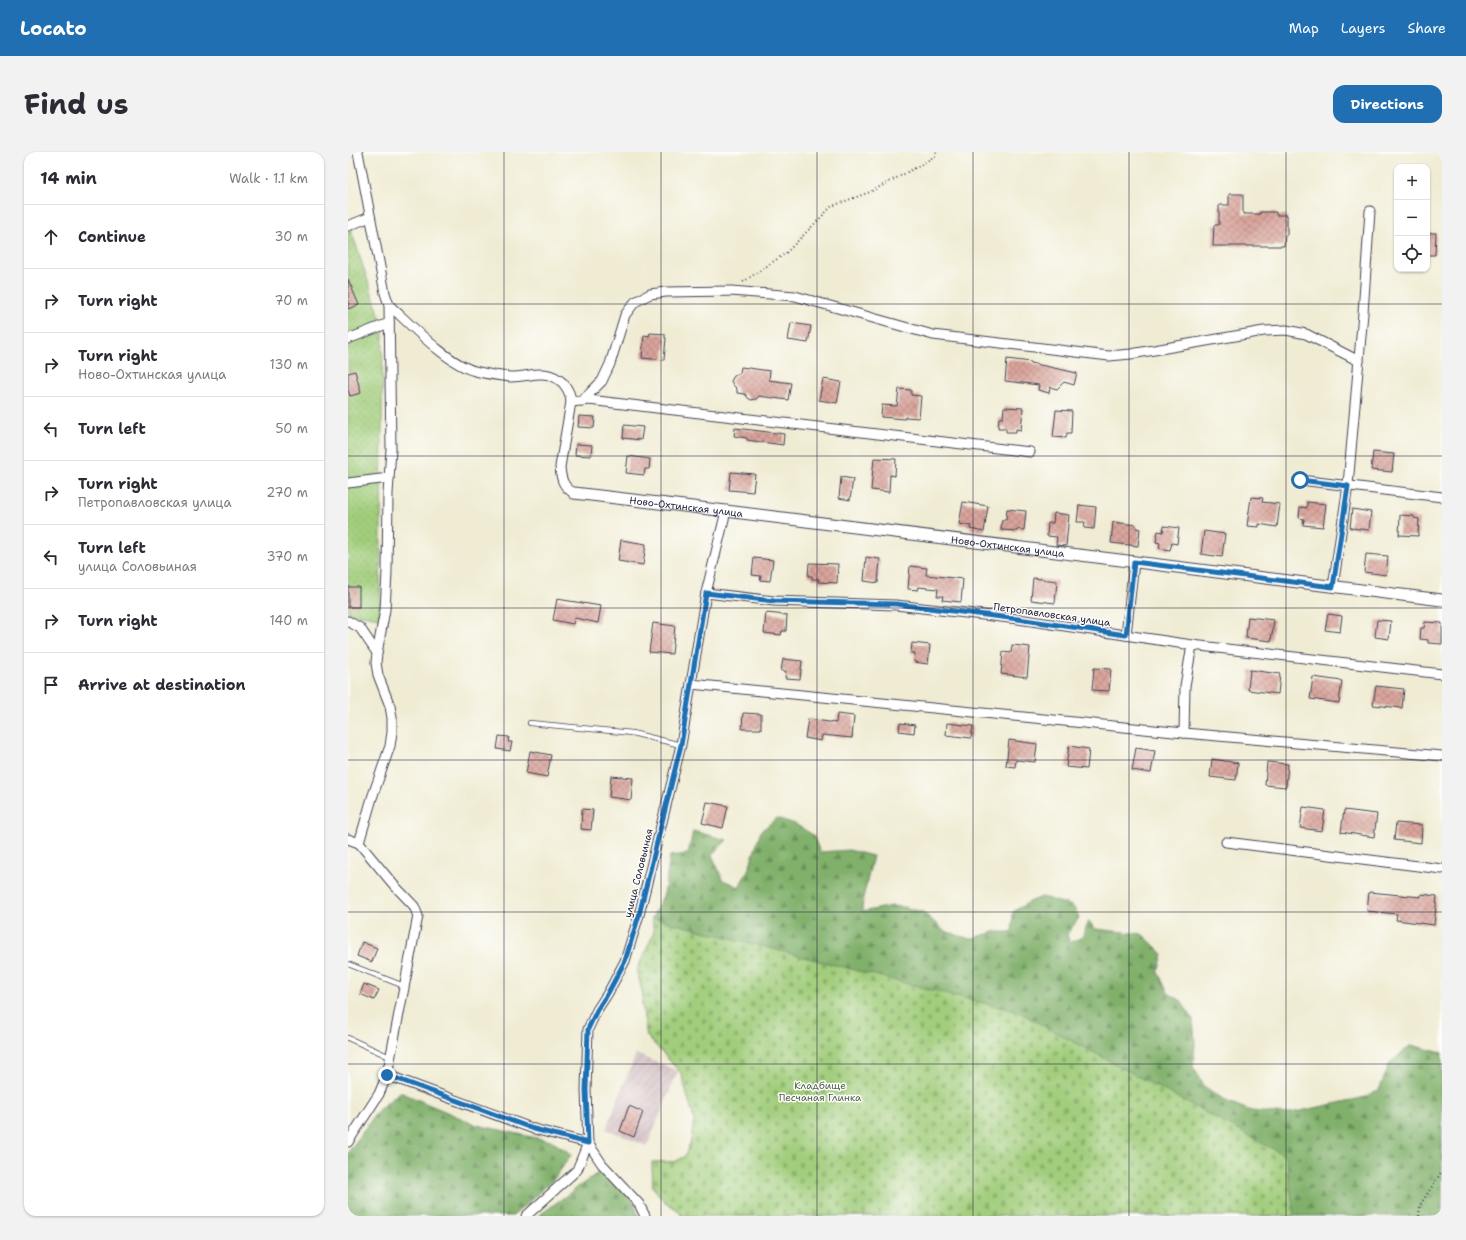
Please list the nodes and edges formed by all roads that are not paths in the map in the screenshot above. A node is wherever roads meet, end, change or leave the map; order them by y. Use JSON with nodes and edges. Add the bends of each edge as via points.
{"nodes":[{"id":1,"x":358,"y":152,"type":"edge"},
{"id":2,"x":1370,"y":211,"type":"dead end"},
{"id":3,"x":370,"y":217,"type":"junction"},
{"id":4,"x":348,"y":226,"type":"edge"},
{"id":5,"x":389,"y":305,"type":"junction"},
{"id":6,"x":389,"y":323,"type":"junction"},
{"id":7,"x":348,"y":339,"type":"edge"},
{"id":8,"x":1359,"y":361,"type":"junction"},
{"id":9,"x":582,"y":401,"type":"junction"},
{"id":10,"x":571,"y":402,"type":"junction"},
{"id":11,"x":1030,"y":452,"type":"dead end"},
{"id":12,"x":389,"y":478,"type":"junction"},
{"id":13,"x":1300,"y":480,"type":"dead end"},
{"id":14,"x":348,"y":483,"type":"edge"},
{"id":15,"x":1348,"y":486,"type":"junction"},
{"id":16,"x":574,"y":493,"type":"joint"},
{"id":17,"x":1442,"y":497,"type":"edge"},
{"id":18,"x":726,"y":511,"type":"junction"},
{"id":19,"x":1134,"y":562,"type":"junction"},
{"id":20,"x":1333,"y":587,"type":"junction"},
{"id":21,"x":706,"y":593,"type":"junction"},
{"id":22,"x":1442,"y":600,"type":"edge"},
{"id":23,"x":348,"y":622,"type":"edge"},
{"id":24,"x":1126,"y":635,"type":"junction"},
{"id":25,"x":1192,"y":645,"type":"junction"},
{"id":26,"x":377,"y":653,"type":"junction"},
{"id":27,"x":1442,"y":674,"type":"edge"},
{"id":28,"x":691,"y":684,"type":"junction"},
{"id":29,"x":530,"y":723,"type":"dead end"},
{"id":30,"x":1184,"y":734,"type":"junction"},
{"id":31,"x":681,"y":745,"type":"junction"},
{"id":32,"x":1442,"y":756,"type":"edge"},
{"id":33,"x":348,"y":839,"type":"edge"},
{"id":34,"x":1226,"y":842,"type":"dead end"},
{"id":35,"x":359,"y":843,"type":"junction"},
{"id":36,"x":1442,"y":869,"type":"edge"},
{"id":37,"x":348,"y":964,"type":"edge"},
{"id":38,"x":404,"y":986,"type":"junction"},
{"id":39,"x":348,"y":1038,"type":"edge"},
{"id":40,"x":390,"y":1057,"type":"junction"},
{"id":41,"x":387,"y":1075,"type":"junction"},
{"id":42,"x":348,"y":1142,"type":"edge"},
{"id":43,"x":588,"y":1143,"type":"junction"},
{"id":44,"x":526,"y":1216,"type":"edge"},
{"id":45,"x":645,"y":1216,"type":"edge"}],
"edges":[{"from":1,"to":3,"type":"street"},
{"from":2,"to":8,"type":"street"},
{"from":3,"to":4,"type":"street"},
{"from":3,"to":5,"type":"street"},
{"from":5,"to":6,"type":"street"},
{"from":5,"to":10,"type":"street","via":[[450,359],[474,371],[512,377],[549,374],[566,387]]},
{"from":6,"to":7,"type":"street"},
{"from":6,"to":12,"type":"street"},
{"from":8,"to":9,"type":"street","via":[[1306,334],[1286,330],[1264,331],[1109,356],[933,334],[795,296],[731,291],[666,292],[650,294],[635,302],[625,315],[602,381]]},
{"from":8,"to":15,"type":"street"},
{"from":9,"to":10,"type":"street"},
{"from":9,"to":11,"type":"street"},
{"from":10,"to":16,"type":"street","via":[[560,467],[563,484],[567,490]]},
{"from":12,"to":14,"type":"street"},
{"from":12,"to":26,"type":"street","via":[[385,610]]},
{"from":13,"to":15,"type":"street"},
{"from":15,"to":17,"type":"street"},
{"from":15,"to":20,"type":"street"},
{"from":16,"to":18,"type":"street","name":"Ново-Охтинская улица"},
{"from":18,"to":19,"type":"street","name":"Ново-Охтинская улица"},
{"from":18,"to":21,"type":"street","name":"улица Соловьиная"},
{"from":19,"to":20,"type":"street","name":"Ново-Охтинская улица"},
{"from":19,"to":24,"type":"street"},
{"from":20,"to":22,"type":"street","name":"Ново-Охтинская улица"},
{"from":21,"to":24,"type":"street","name":"Петропавловская улица","via":[[774,601],[896,604]]},
{"from":21,"to":28,"type":"street","name":"улица Соловьиная"},
{"from":23,"to":26,"type":"street","via":[[360,628]]},
{"from":24,"to":25,"type":"street","name":"Петропавловская улица"},
{"from":25,"to":27,"type":"street","name":"Петропавловская улица"},
{"from":25,"to":30,"type":"street","via":[[1185,686]]},
{"from":26,"to":35,"type":"street","via":[[378,675],[390,706],[392,732],[390,746]]},
{"from":28,"to":30,"type":"street"},
{"from":28,"to":31,"type":"street","name":"улица Соловьиная"},
{"from":29,"to":31,"type":"lane","via":[[632,733]]},
{"from":30,"to":32,"type":"street"},
{"from":31,"to":43,"type":"street","name":"улица Соловьиная","via":[[639,915],[625,961],[588,1029]]},
{"from":33,"to":35,"type":"street"},
{"from":34,"to":36,"type":"street"},
{"from":35,"to":38,"type":"street","via":[[414,906],[418,916]]},
{"from":37,"to":38,"type":"lane"},
{"from":38,"to":40,"type":"street"},
{"from":39,"to":40,"type":"lane"},
{"from":40,"to":41,"type":"street"},
{"from":41,"to":42,"type":"street","via":[[379,1094]]},
{"from":41,"to":43,"type":"street","via":[[534,1129]]},
{"from":43,"to":44,"type":"street","via":[[578,1170]]},
{"from":43,"to":45,"type":"street","via":[[602,1164],[639,1204]]}]}
